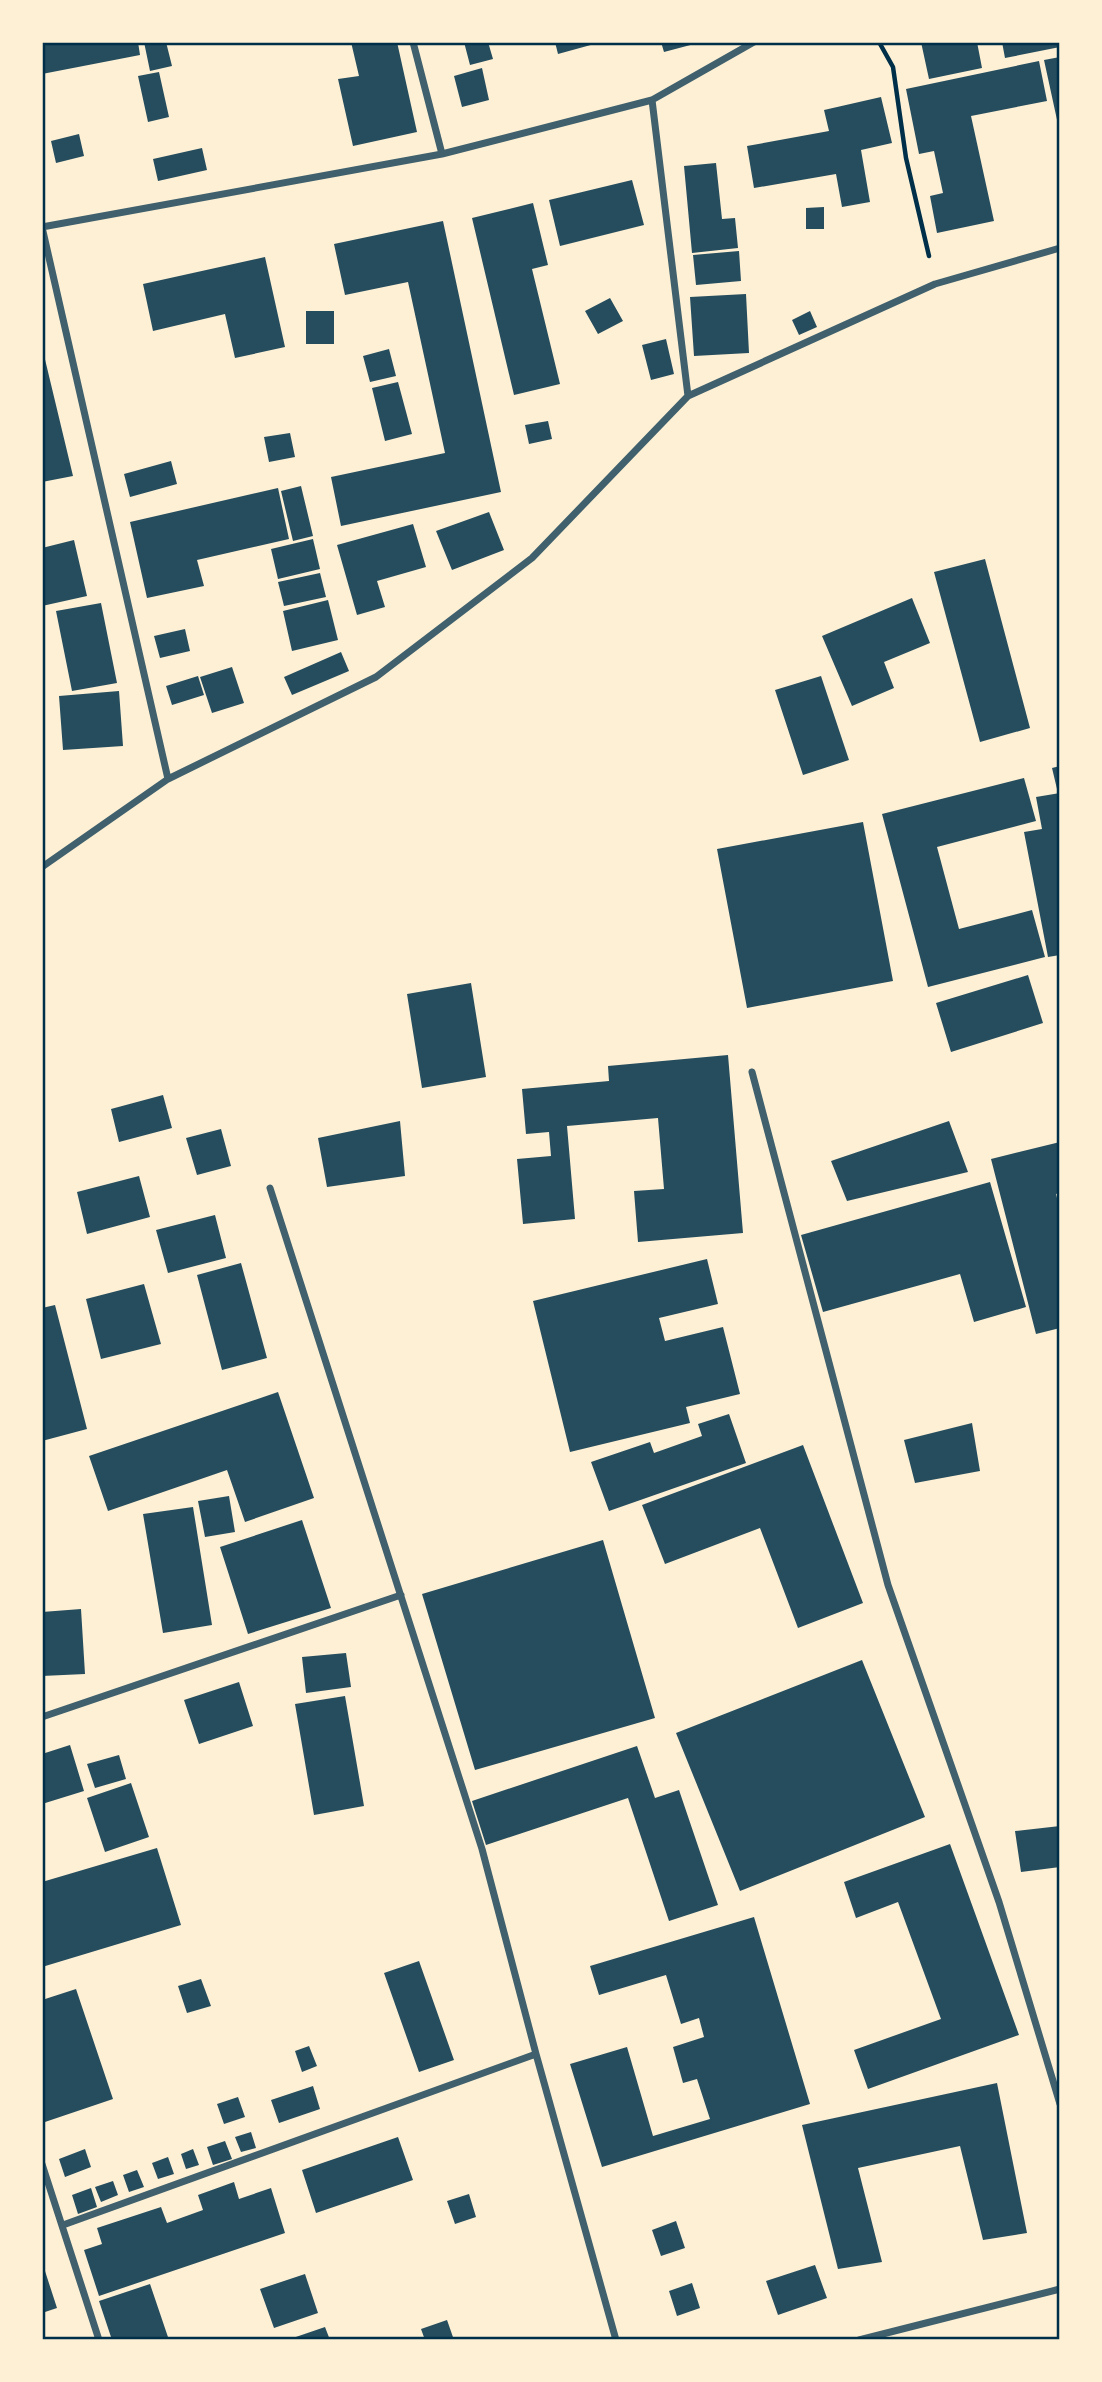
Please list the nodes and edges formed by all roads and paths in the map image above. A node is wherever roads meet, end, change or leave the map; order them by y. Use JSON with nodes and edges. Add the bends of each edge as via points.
{"nodes":[{"id":1,"x":413,"y":42,"type":"edge"},
{"id":2,"x":754,"y":42,"type":"edge"},
{"id":3,"x":879,"y":42,"type":"edge"},
{"id":4,"x":652,"y":100,"type":"junction"},
{"id":5,"x":442,"y":154,"type":"junction"},
{"id":6,"x":42,"y":227,"type":"edge"},
{"id":7,"x":1060,"y":248,"type":"edge"},
{"id":8,"x":935,"y":284,"type":"junction"},
{"id":9,"x":688,"y":396,"type":"junction"},
{"id":10,"x":168,"y":779,"type":"junction"},
{"id":11,"x":42,"y":867,"type":"edge"},
{"id":12,"x":752,"y":1072,"type":"dead end"},
{"id":13,"x":270,"y":1188,"type":"dead end"},
{"id":14,"x":401,"y":1595,"type":"junction"},
{"id":15,"x":42,"y":1717,"type":"edge"},
{"id":16,"x":536,"y":2054,"type":"junction"},
{"id":17,"x":1060,"y":2104,"type":"edge"},
{"id":18,"x":42,"y":2164,"type":"edge"},
{"id":19,"x":62,"y":2225,"type":"junction"},
{"id":20,"x":1060,"y":2289,"type":"edge"},
{"id":21,"x":99,"y":2340,"type":"edge"},
{"id":22,"x":616,"y":2340,"type":"edge"},
{"id":23,"x":859,"y":2340,"type":"edge"}],
"edges":[{"from":1,"to":5,"type":"street"},
{"from":2,"to":4,"type":"street"},
{"from":3,"to":8,"type":"path","via":[[893,67],[906,158]]},
{"from":4,"to":5,"type":"street"},
{"from":4,"to":9,"type":"street"},
{"from":5,"to":6,"type":"street"},
{"from":6,"to":10,"type":"street"},
{"from":7,"to":8,"type":"street"},
{"from":8,"to":9,"type":"street"},
{"from":9,"to":10,"type":"street","via":[[531,558],[376,677]]},
{"from":10,"to":11,"type":"street"},
{"from":12,"to":17,"type":"street","via":[[888,1585],[999,1902]]},
{"from":13,"to":14,"type":"street"},
{"from":14,"to":15,"type":"street"},
{"from":14,"to":16,"type":"street","via":[[482,1849]]},
{"from":16,"to":19,"type":"street"},
{"from":16,"to":22,"type":"street"},
{"from":18,"to":19,"type":"street"},
{"from":19,"to":21,"type":"street"},
{"from":20,"to":23,"type":"street"}]}
